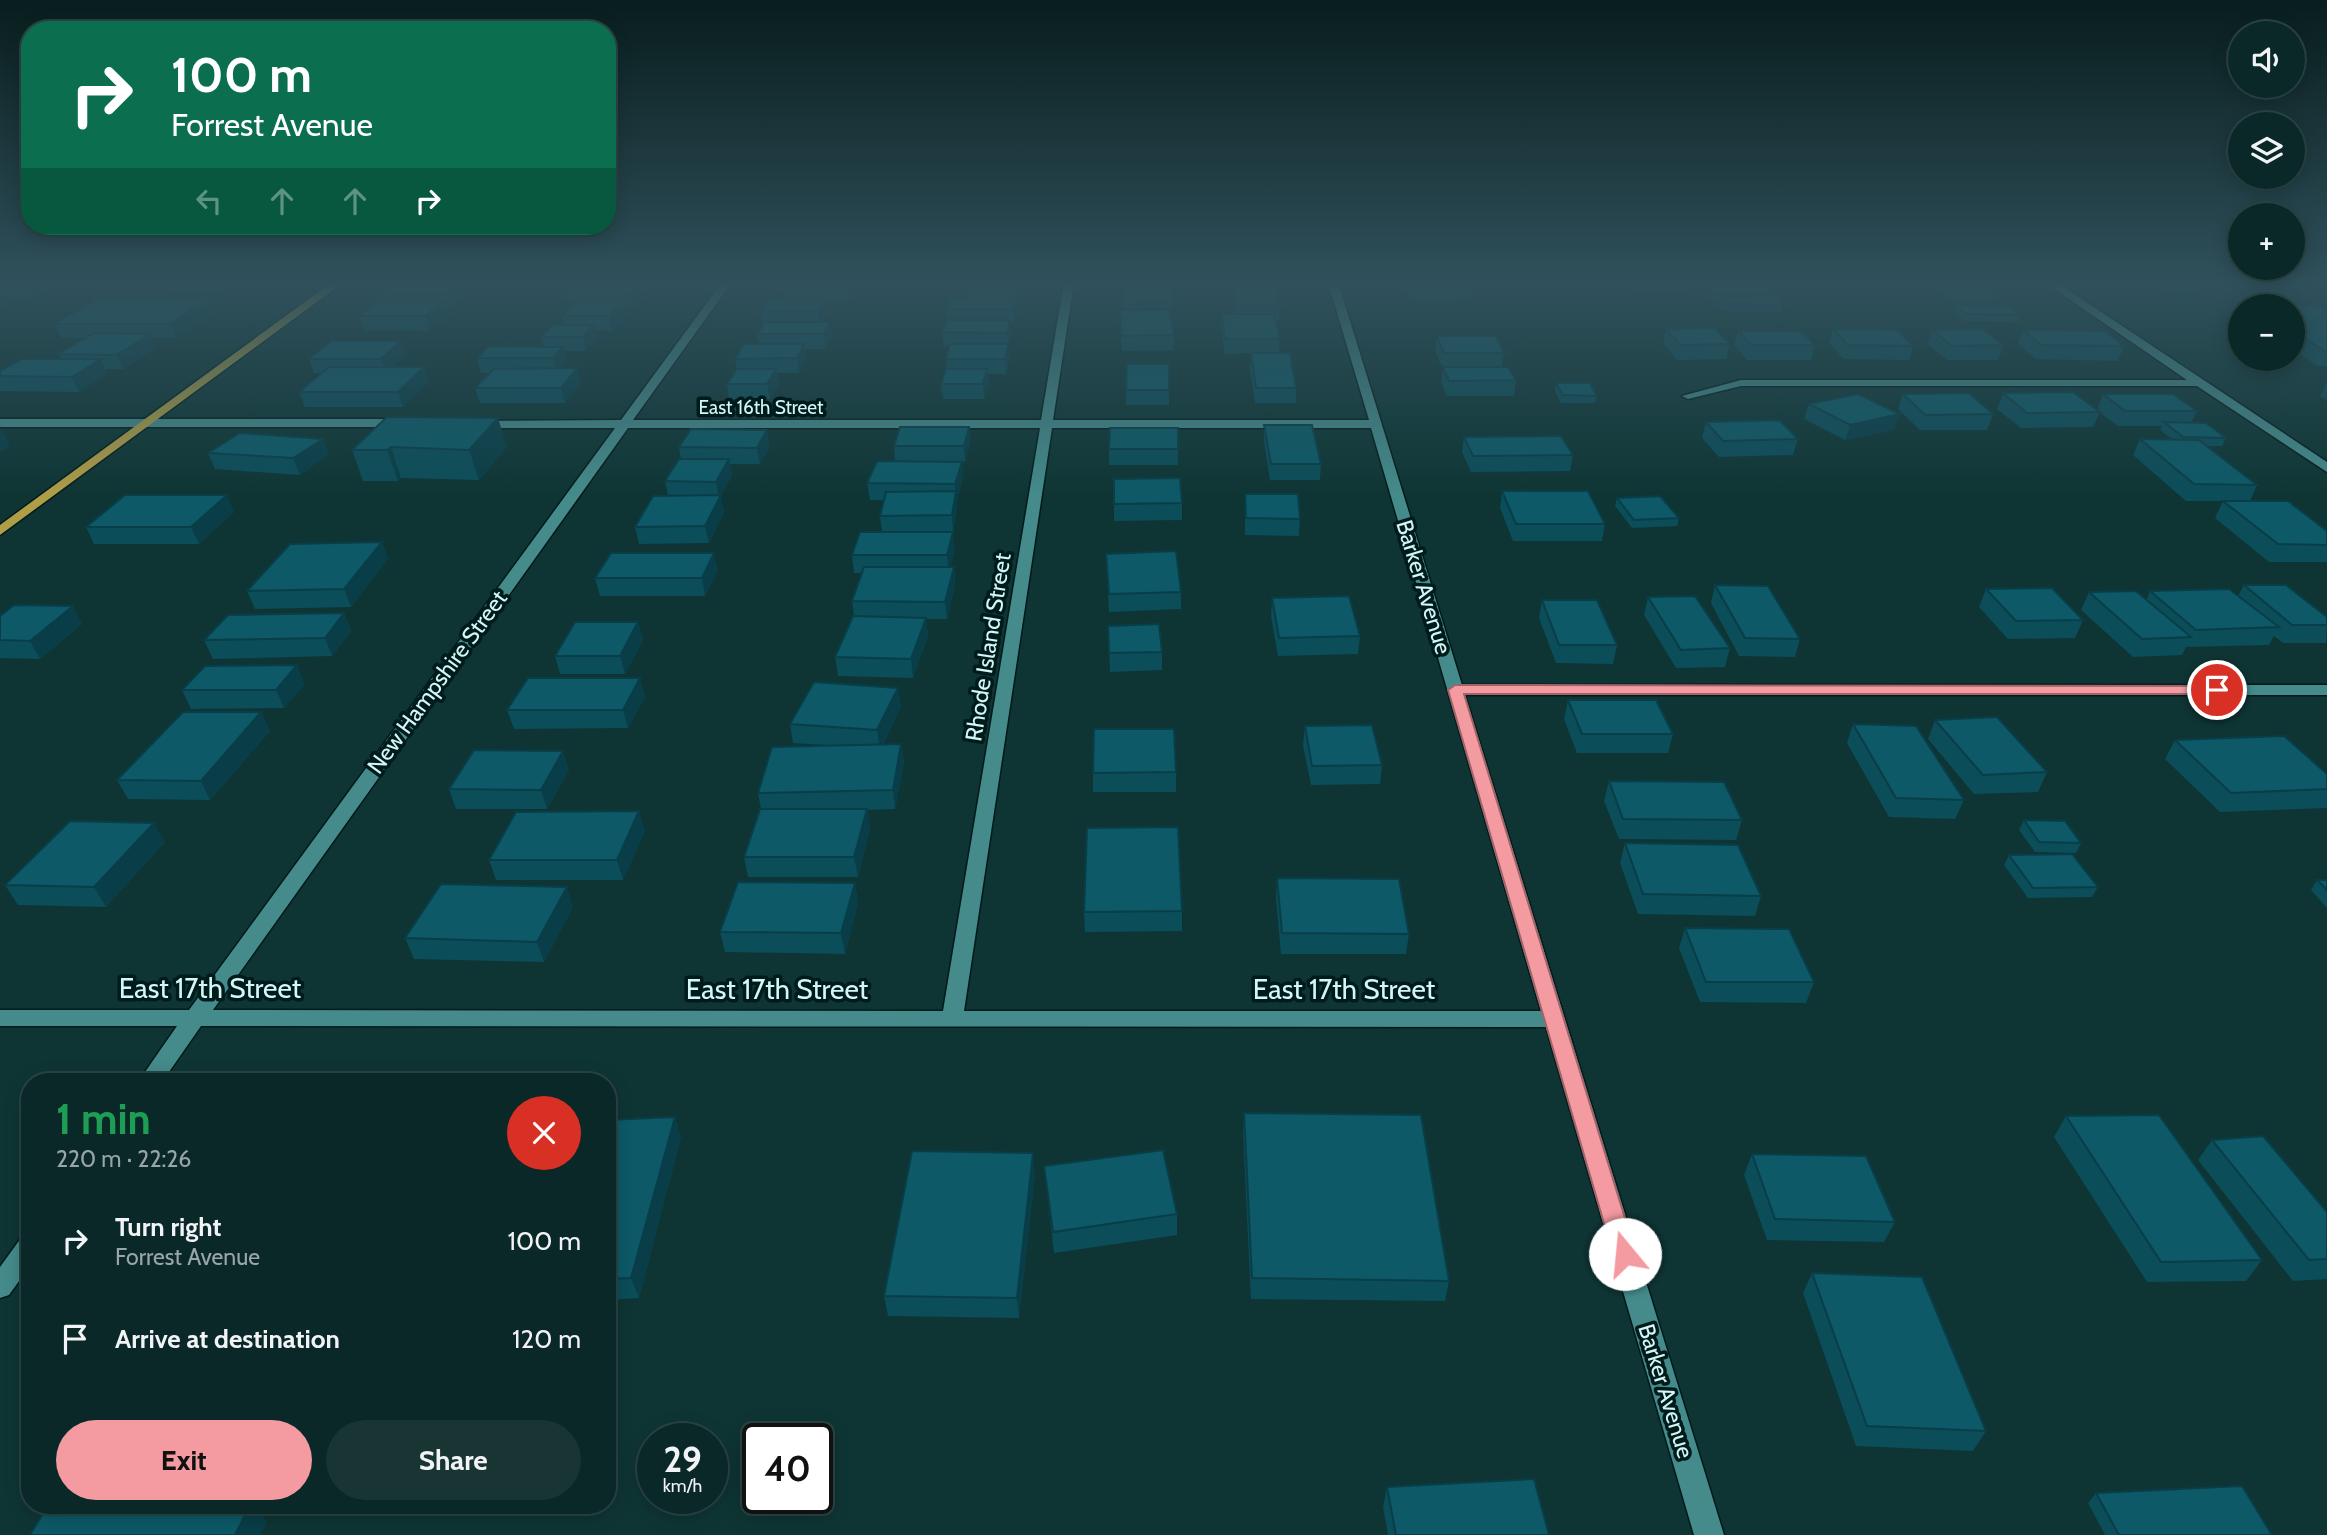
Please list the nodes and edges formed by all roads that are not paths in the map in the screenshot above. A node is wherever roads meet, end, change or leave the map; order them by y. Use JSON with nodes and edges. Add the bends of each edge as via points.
{"nodes":[{"id":1,"x":241,"y":354,"type":"edge"},
{"id":2,"x":675,"y":354,"type":"edge"},
{"id":3,"x":1057,"y":354,"type":"edge"},
{"id":4,"x":1355,"y":354,"type":"edge"},
{"id":5,"x":2157,"y":354,"type":"edge"},
{"id":6,"x":2201,"y":383,"type":"junction"},
{"id":7,"x":1688,"y":396,"type":"dead end"},
{"id":8,"x":0,"y":423,"type":"edge"},
{"id":9,"x":147,"y":423,"type":"junction"},
{"id":10,"x":410,"y":424,"type":"edge"},
{"id":11,"x":462,"y":424,"type":"edge"},
{"id":12,"x":624,"y":424,"type":"junction"},
{"id":13,"x":1046,"y":424,"type":"junction"},
{"id":14,"x":1376,"y":424,"type":"junction"},
{"id":15,"x":2327,"y":468,"type":"edge"},
{"id":16,"x":0,"y":531,"type":"edge"},
{"id":17,"x":1455,"y":690,"type":"junction"},
{"id":18,"x":2327,"y":690,"type":"edge"},
{"id":19,"x":0,"y":1018,"type":"edge"},
{"id":20,"x":193,"y":1018,"type":"junction"},
{"id":21,"x":952,"y":1018,"type":"junction"},
{"id":22,"x":1554,"y":1019,"type":"junction"},
{"id":23,"x":155,"y":1073,"type":"edge"},
{"id":24,"x":21,"y":1258,"type":"edge"},
{"id":25,"x":0,"y":1287,"type":"edge"},
{"id":26,"x":1709,"y":1535,"type":"edge"}],
"edges":[{"from":1,"to":9,"type":"main road"},
{"from":2,"to":12,"type":"street","name":"New Hampshire Street"},
{"from":3,"to":13,"type":"street","name":"Rhode Island Street"},
{"from":4,"to":14,"type":"street","name":"Barker Avenue"},
{"from":5,"to":6,"type":"street"},
{"from":6,"to":7,"type":"street","via":[[1741,383]]},
{"from":6,"to":15,"type":"street"},
{"from":8,"to":9,"type":"street"},
{"from":9,"to":10,"type":"street"},
{"from":9,"to":16,"type":"main road"},
{"from":11,"to":12,"type":"street","name":"East 16th Street"},
{"from":12,"to":13,"type":"street","name":"East 16th Street"},
{"from":12,"to":20,"type":"street","name":"New Hampshire Street"},
{"from":13,"to":14,"type":"street","name":"East 16th Street"},
{"from":13,"to":21,"type":"street","name":"Rhode Island Street"},
{"from":14,"to":17,"type":"street","name":"Barker Avenue"},
{"from":17,"to":18,"type":"street"},
{"from":17,"to":22,"type":"street","name":"Barker Avenue"},
{"from":19,"to":20,"type":"street","name":"East 17th Street"},
{"from":20,"to":21,"type":"street","name":"East 17th Street"},
{"from":20,"to":23,"type":"street","name":"New Hampshire Street"},
{"from":21,"to":22,"type":"street","name":"East 17th Street"},
{"from":22,"to":26,"type":"street","name":"Barker Avenue"},
{"from":24,"to":25,"type":"street"}]}
